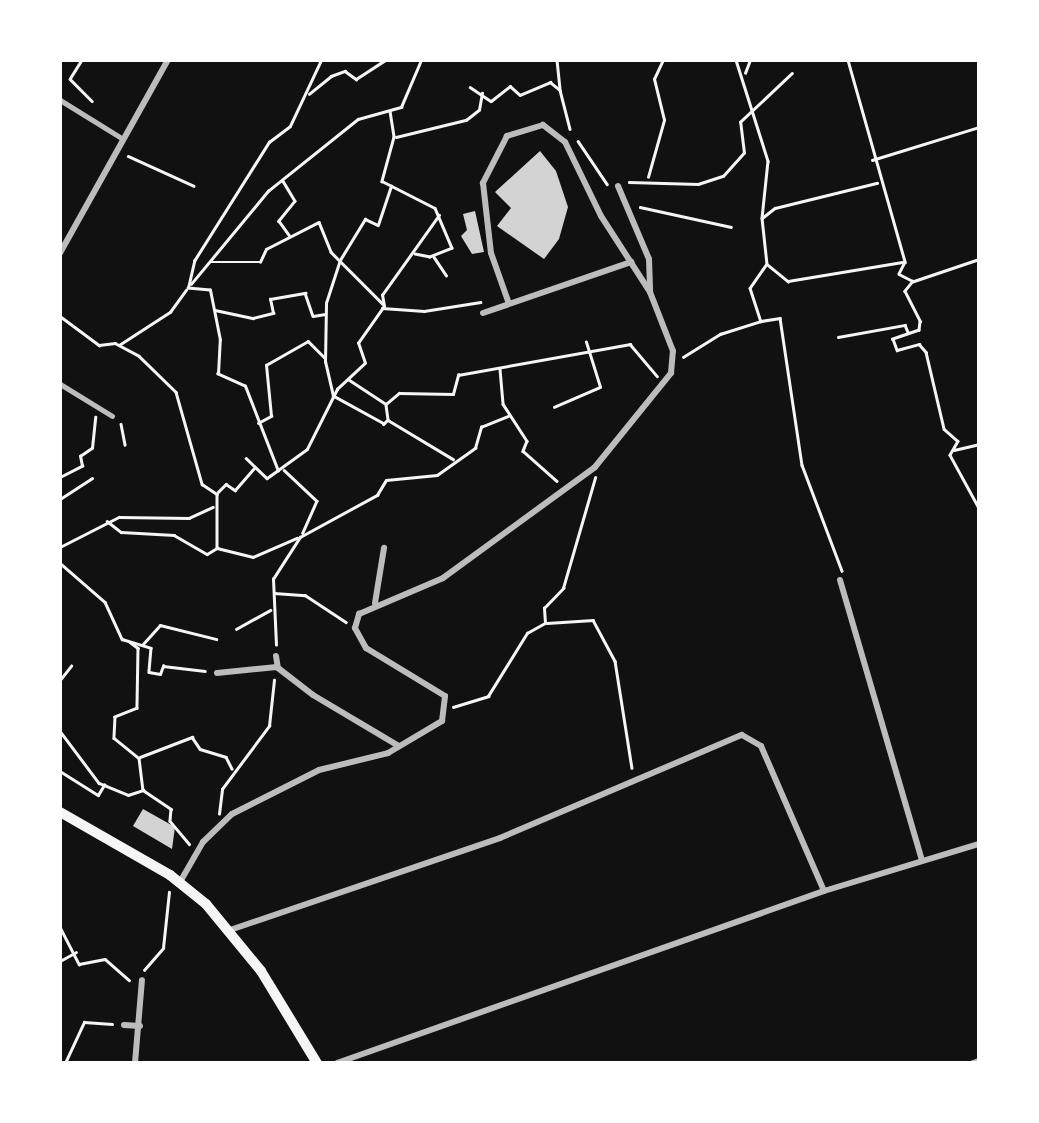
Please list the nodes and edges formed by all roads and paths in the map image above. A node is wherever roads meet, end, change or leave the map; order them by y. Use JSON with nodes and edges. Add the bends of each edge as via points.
{"nodes":[{"id":1,"x":82,"y":60,"type":"edge"},
{"id":2,"x":168,"y":60,"type":"edge"},
{"id":3,"x":322,"y":60,"type":"edge"},
{"id":4,"x":386,"y":60,"type":"edge"},
{"id":5,"x":421,"y":60,"type":"edge"},
{"id":6,"x":557,"y":60,"type":"edge"},
{"id":7,"x":578,"y":60,"type":"edge"},
{"id":8,"x":588,"y":60,"type":"edge"},
{"id":9,"x":663,"y":60,"type":"edge"},
{"id":10,"x":736,"y":60,"type":"edge"},
{"id":11,"x":848,"y":60,"type":"edge"},
{"id":12,"x":750,"y":61,"type":"edge"},
{"id":13,"x":744,"y":74,"type":"junction"},
{"id":14,"x":792,"y":74,"type":"dead end"},
{"id":15,"x":470,"y":87,"type":"dead end"},
{"id":16,"x":560,"y":90,"type":"junction"},
{"id":17,"x":482,"y":92,"type":"junction"},
{"id":18,"x":307,"y":96,"type":"junction"},
{"id":19,"x":60,"y":100,"type":"edge"},
{"id":20,"x":92,"y":101,"type":"dead end"},
{"id":21,"x":390,"y":109,"type":"junction"},
{"id":22,"x":756,"y":110,"type":"junction"},
{"id":23,"x":979,"y":127,"type":"edge"},
{"id":24,"x":570,"y":129,"type":"junction"},
{"id":25,"x":560,"y":136,"type":"junction"},
{"id":26,"x":120,"y":137,"type":"junction"},
{"id":27,"x":394,"y":137,"type":"junction"},
{"id":28,"x":114,"y":150,"type":"junction"},
{"id":29,"x":872,"y":160,"type":"junction"},
{"id":30,"x":648,"y":178,"type":"junction"},
{"id":31,"x":283,"y":181,"type":"junction"},
{"id":32,"x":879,"y":183,"type":"junction"},
{"id":33,"x":194,"y":186,"type":"dead end"},
{"id":34,"x":391,"y":186,"type":"junction"},
{"id":35,"x":619,"y":190,"type":"junction"},
{"id":36,"x":624,"y":203,"type":"junction"},
{"id":37,"x":440,"y":216,"type":"junction"},
{"id":38,"x":762,"y":218,"type":"junction"},
{"id":39,"x":731,"y":227,"type":"dead end"},
{"id":40,"x":290,"y":237,"type":"junction"},
{"id":41,"x":60,"y":253,"type":"edge"},
{"id":42,"x":415,"y":254,"type":"junction"},
{"id":43,"x":433,"y":256,"type":"junction"},
{"id":44,"x":979,"y":259,"type":"edge"},
{"id":45,"x":340,"y":260,"type":"junction"},
{"id":46,"x":210,"y":262,"type":"junction"},
{"id":47,"x":631,"y":262,"type":"junction"},
{"id":48,"x":905,"y":262,"type":"junction"},
{"id":49,"x":767,"y":264,"type":"junction"},
{"id":50,"x":446,"y":275,"type":"dead end"},
{"id":51,"x":912,"y":281,"type":"junction"},
{"id":52,"x":188,"y":288,"type":"junction"},
{"id":53,"x":650,"y":292,"type":"junction"},
{"id":54,"x":504,"y":303,"type":"junction"},
{"id":55,"x":383,"y":307,"type":"junction"},
{"id":56,"x":214,"y":310,"type":"junction"},
{"id":57,"x":484,"y":313,"type":"dead end"},
{"id":58,"x":328,"y":314,"type":"junction"},
{"id":59,"x":60,"y":316,"type":"edge"},
{"id":60,"x":761,"y":321,"type":"junction"},
{"id":61,"x":909,"y":334,"type":"junction"},
{"id":62,"x":838,"y":337,"type":"dead end"},
{"id":63,"x":586,"y":342,"type":"dead end"},
{"id":64,"x":119,"y":345,"type":"junction"},
{"id":65,"x":592,"y":354,"type":"junction"},
{"id":66,"x":326,"y":357,"type":"junction"},
{"id":67,"x":674,"y":363,"type":"junction"},
{"id":68,"x":500,"y":367,"type":"junction"},
{"id":69,"x":348,"y":378,"type":"junction"},
{"id":70,"x":60,"y":384,"type":"edge"},
{"id":71,"x":665,"y":384,"type":"junction"},
{"id":72,"x":333,"y":396,"type":"junction"},
{"id":73,"x":386,"y":404,"type":"junction"},
{"id":74,"x":554,"y":407,"type":"dead end"},
{"id":75,"x":97,"y":411,"type":"junction"},
{"id":76,"x":112,"y":416,"type":"joint"},
{"id":77,"x":508,"y":416,"type":"junction"},
{"id":78,"x":388,"y":420,"type":"junction"},
{"id":79,"x":257,"y":424,"type":"junction"},
{"id":80,"x":979,"y":444,"type":"edge"},
{"id":81,"x":125,"y":445,"type":"dead end"},
{"id":82,"x":952,"y":451,"type":"junction"},
{"id":83,"x":246,"y":458,"type":"dead end"},
{"id":84,"x":454,"y":460,"type":"junction"},
{"id":85,"x":595,"y":467,"type":"junction"},
{"id":86,"x":253,"y":469,"type":"junction"},
{"id":87,"x":281,"y":470,"type":"junction"},
{"id":88,"x":60,"y":477,"type":"edge"},
{"id":89,"x":92,"y":478,"type":"dead end"},
{"id":90,"x":564,"y":491,"type":"junction"},
{"id":91,"x":217,"y":494,"type":"junction"},
{"id":92,"x":60,"y":499,"type":"edge"},
{"id":93,"x":215,"y":505,"type":"junction"},
{"id":94,"x":979,"y":508,"type":"edge"},
{"id":95,"x":107,"y":522,"type":"junction"},
{"id":96,"x":300,"y":538,"type":"junction"},
{"id":97,"x":60,"y":547,"type":"edge"},
{"id":98,"x":217,"y":548,"type":"junction"},
{"id":99,"x":384,"y":548,"type":"dead end"},
{"id":100,"x":60,"y":563,"type":"edge"},
{"id":101,"x":840,"y":580,"type":"joint"},
{"id":102,"x":274,"y":593,"type":"junction"},
{"id":103,"x":376,"y":603,"type":"junction"},
{"id":104,"x":272,"y":609,"type":"junction"},
{"id":105,"x":545,"y":623,"type":"junction"},
{"id":106,"x":356,"y":628,"type":"junction"},
{"id":107,"x":236,"y":629,"type":"dead end"},
{"id":108,"x":216,"y":638,"type":"dead end"},
{"id":109,"x":130,"y":642,"type":"junction"},
{"id":110,"x":143,"y":645,"type":"junction"},
{"id":111,"x":276,"y":656,"type":"joint"},
{"id":112,"x":71,"y":666,"type":"dead end"},
{"id":113,"x":274,"y":666,"type":"junction"},
{"id":114,"x":218,"y":673,"type":"joint"},
{"id":115,"x":60,"y":680,"type":"edge"},
{"id":116,"x":448,"y":708,"type":"junction"},
{"id":117,"x":60,"y":731,"type":"edge"},
{"id":118,"x":400,"y":747,"type":"junction"},
{"id":119,"x":139,"y":758,"type":"junction"},
{"id":120,"x":60,"y":771,"type":"edge"},
{"id":121,"x":233,"y":771,"type":"junction"},
{"id":122,"x":636,"y":782,"type":"junction"},
{"id":123,"x":104,"y":785,"type":"junction"},
{"id":124,"x":144,"y":790,"type":"junction"},
{"id":125,"x":60,"y":812,"type":"edge"},
{"id":126,"x":221,"y":822,"type":"junction"},
{"id":127,"x":979,"y":847,"type":"edge"},
{"id":128,"x":196,"y":852,"type":"junction"},
{"id":129,"x":922,"y":860,"type":"junction"},
{"id":130,"x":175,"y":879,"type":"junction"},
{"id":131,"x":824,"y":891,"type":"junction"},
{"id":132,"x":60,"y":927,"type":"edge"},
{"id":133,"x":230,"y":930,"type":"junction"},
{"id":134,"x":78,"y":952,"type":"junction"},
{"id":135,"x":60,"y":961,"type":"edge"},
{"id":136,"x":142,"y":980,"type":"junction"},
{"id":137,"x":124,"y":1025,"type":"joint"},
{"id":138,"x":140,"y":1026,"type":"junction"},
{"id":139,"x":65,"y":1063,"type":"edge"},
{"id":140,"x":135,"y":1063,"type":"edge"},
{"id":141,"x":317,"y":1063,"type":"edge"},
{"id":142,"x":337,"y":1063,"type":"edge"}],
"edges":[{"from":1,"to":20,"type":"path","via":[[70,79]]},
{"from":2,"to":26,"type":"street"},
{"from":3,"to":18,"type":"path"},
{"from":4,"to":18,"type":"path","via":[[356,79],[346,71],[331,76]]},
{"from":5,"to":21,"type":"path","via":[[401,106]]},
{"from":6,"to":16,"type":"path"},
{"from":7,"to":8,"type":"path"},
{"from":9,"to":30,"type":"path","via":[[654,78],[664,120]]},
{"from":10,"to":13,"type":"path"},
{"from":11,"to":29,"type":"path"},
{"from":12,"to":13,"type":"path"},
{"from":13,"to":22,"type":"path"},
{"from":14,"to":22,"type":"path"},
{"from":15,"to":17,"type":"path"},
{"from":16,"to":17,"type":"path","via":[[550,82],[520,96],[510,86],[491,101]]},
{"from":16,"to":24,"type":"path"},
{"from":17,"to":27,"type":"path","via":[[479,110],[466,120]]},
{"from":18,"to":52,"type":"path","via":[[194,261]]},
{"from":19,"to":26,"type":"street"},
{"from":21,"to":27,"type":"path"},
{"from":21,"to":31,"type":"path","via":[[358,118]]},
{"from":22,"to":30,"type":"path","via":[[740,122],[744,153],[723,176],[698,184]]},
{"from":22,"to":38,"type":"path","via":[[768,161]]},
{"from":23,"to":29,"type":"path"},
{"from":24,"to":25,"type":"path"},
{"from":24,"to":35,"type":"path","via":[[598,178]]},
{"from":25,"to":47,"type":"street"},
{"from":25,"to":54,"type":"street","via":[[543,125],[516,129],[488,165],[483,197]]},
{"from":26,"to":28,"type":"street"},
{"from":27,"to":34,"type":"path","via":[[382,181]]},
{"from":28,"to":33,"type":"path"},
{"from":28,"to":41,"type":"street"},
{"from":29,"to":32,"type":"path"},
{"from":30,"to":35,"type":"path"},
{"from":31,"to":40,"type":"path","via":[[295,201],[279,220]]},
{"from":31,"to":46,"type":"path","via":[[241,218]]},
{"from":32,"to":38,"type":"path","via":[[775,208]]},
{"from":32,"to":48,"type":"path"},
{"from":34,"to":37,"type":"path"},
{"from":34,"to":45,"type":"path","via":[[378,226],[366,219]]},
{"from":35,"to":36,"type":"street"},
{"from":36,"to":39,"type":"path"},
{"from":36,"to":53,"type":"street","via":[[648,259]]},
{"from":37,"to":42,"type":"path"},
{"from":37,"to":43,"type":"path","via":[[452,248]]},
{"from":38,"to":49,"type":"path"},
{"from":40,"to":45,"type":"path","via":[[319,222]]},
{"from":40,"to":46,"type":"path","via":[[266,250],[260,262]]},
{"from":42,"to":43,"type":"path"},
{"from":42,"to":55,"type":"path","via":[[382,295]]},
{"from":43,"to":50,"type":"path"},
{"from":44,"to":51,"type":"path"},
{"from":45,"to":55,"type":"path"},
{"from":45,"to":58,"type":"path","via":[[335,286],[328,289]]},
{"from":46,"to":52,"type":"path"},
{"from":47,"to":53,"type":"street"},
{"from":47,"to":54,"type":"street"},
{"from":48,"to":49,"type":"path","via":[[788,280]]},
{"from":48,"to":51,"type":"path","via":[[900,274]]},
{"from":49,"to":60,"type":"path","via":[[750,288]]},
{"from":51,"to":61,"type":"path","via":[[905,291],[920,322]]},
{"from":52,"to":56,"type":"path","via":[[210,290]]},
{"from":52,"to":64,"type":"path","via":[[170,312]]},
{"from":53,"to":67,"type":"street"},
{"from":54,"to":55,"type":"path"},
{"from":54,"to":57,"type":"street"},
{"from":55,"to":69,"type":"path","via":[[358,343],[364,364]]},
{"from":56,"to":58,"type":"path","via":[[253,318],[273,313],[270,299],[305,292],[313,316]]},
{"from":56,"to":79,"type":"path","via":[[218,374],[244,386]]},
{"from":58,"to":66,"type":"path"},
{"from":59,"to":64,"type":"path","via":[[99,345]]},
{"from":60,"to":67,"type":"path","via":[[720,334]]},
{"from":60,"to":101,"type":"path","via":[[780,318],[797,441]]},
{"from":61,"to":62,"type":"path","via":[[905,325]]},
{"from":61,"to":82,"type":"path","via":[[894,339],[897,350],[919,344],[926,352],[944,429],[958,441]]},
{"from":63,"to":65,"type":"path"},
{"from":64,"to":91,"type":"path","via":[[163,374],[176,392],[202,484]]},
{"from":65,"to":68,"type":"path","via":[[546,355]]},
{"from":65,"to":71,"type":"path","via":[[630,344]]},
{"from":65,"to":74,"type":"path","via":[[600,388]]},
{"from":66,"to":72,"type":"path"},
{"from":66,"to":79,"type":"path","via":[[308,341],[266,365],[271,416]]},
{"from":67,"to":71,"type":"street"},
{"from":68,"to":73,"type":"path","via":[[455,376],[453,394],[399,392]]},
{"from":68,"to":77,"type":"path"},
{"from":69,"to":72,"type":"path"},
{"from":69,"to":73,"type":"path"},
{"from":70,"to":75,"type":"street"},
{"from":71,"to":85,"type":"street"},
{"from":72,"to":78,"type":"path","via":[[384,424]]},
{"from":72,"to":87,"type":"path","via":[[307,449]]},
{"from":73,"to":78,"type":"path"},
{"from":75,"to":76,"type":"street"},
{"from":75,"to":88,"type":"path","via":[[82,466]]},
{"from":76,"to":81,"type":"path","via":[[126,430]]},
{"from":77,"to":84,"type":"path","via":[[481,427],[475,448]]},
{"from":77,"to":90,"type":"path","via":[[527,441],[523,450]]},
{"from":78,"to":84,"type":"path"},
{"from":79,"to":87,"type":"path"},
{"from":80,"to":82,"type":"path"},
{"from":82,"to":94,"type":"path"},
{"from":83,"to":86,"type":"path"},
{"from":84,"to":96,"type":"path","via":[[437,475],[386,480],[377,494]]},
{"from":85,"to":90,"type":"street"},
{"from":85,"to":105,"type":"path","via":[[596,488],[564,588],[544,608]]},
{"from":86,"to":87,"type":"path","via":[[267,478]]},
{"from":86,"to":91,"type":"path","via":[[235,490],[226,484]]},
{"from":87,"to":96,"type":"path","via":[[317,500]]},
{"from":89,"to":92,"type":"path"},
{"from":90,"to":103,"type":"street","via":[[443,578]]},
{"from":91,"to":93,"type":"path"},
{"from":93,"to":95,"type":"path","via":[[189,518]]},
{"from":93,"to":98,"type":"path"},
{"from":95,"to":97,"type":"path"},
{"from":95,"to":98,"type":"path","via":[[121,532],[174,535],[207,554]]},
{"from":96,"to":98,"type":"path","via":[[252,557]]},
{"from":96,"to":102,"type":"path","via":[[273,579]]},
{"from":99,"to":103,"type":"street"},
{"from":100,"to":109,"type":"path","via":[[104,602],[114,630]]},
{"from":101,"to":129,"type":"street"},
{"from":102,"to":104,"type":"path"},
{"from":102,"to":106,"type":"path","via":[[305,595]]},
{"from":103,"to":106,"type":"street","via":[[359,614]]},
{"from":104,"to":107,"type":"path"},
{"from":104,"to":111,"type":"path"},
{"from":105,"to":116,"type":"path","via":[[527,633],[488,696]]},
{"from":105,"to":122,"type":"path","via":[[593,620],[609,647]]},
{"from":106,"to":116,"type":"street","via":[[366,648],[440,691]]},
{"from":108,"to":110,"type":"path","via":[[160,625]]},
{"from":109,"to":110,"type":"path"},
{"from":109,"to":119,"type":"path","via":[[138,648],[137,708],[115,717],[114,738]]},
{"from":110,"to":114,"type":"path","via":[[151,648],[150,672],[160,674],[164,666]]},
{"from":111,"to":113,"type":"street"},
{"from":112,"to":115,"type":"path"},
{"from":113,"to":114,"type":"street"},
{"from":113,"to":118,"type":"street","via":[[348,720]]},
{"from":113,"to":121,"type":"path","via":[[278,694],[269,726]]},
{"from":116,"to":118,"type":"street","via":[[435,727]]},
{"from":117,"to":123,"type":"path"},
{"from":118,"to":126,"type":"street","via":[[320,770]]},
{"from":119,"to":121,"type":"path","via":[[192,737],[200,749],[226,757]]},
{"from":119,"to":124,"type":"path"},
{"from":120,"to":123,"type":"path","via":[[98,795]]},
{"from":121,"to":126,"type":"path","via":[[218,803]]},
{"from":122,"to":131,"type":"street","via":[[742,735],[751,737],[766,755]]},
{"from":122,"to":133,"type":"street","via":[[500,838]]},
{"from":123,"to":124,"type":"path","via":[[128,794]]},
{"from":124,"to":128,"type":"path","via":[[171,809],[170,821]]},
{"from":125,"to":130,"type":"main road"},
{"from":126,"to":128,"type":"street"},
{"from":127,"to":129,"type":"street"},
{"from":128,"to":130,"type":"street"},
{"from":129,"to":131,"type":"street"},
{"from":130,"to":133,"type":"main road"},
{"from":130,"to":136,"type":"path","via":[[163,948],[145,963]]},
{"from":131,"to":142,"type":"street"},
{"from":132,"to":134,"type":"path"},
{"from":133,"to":141,"type":"main road"},
{"from":134,"to":135,"type":"path"},
{"from":134,"to":136,"type":"path","via":[[79,964],[106,959],[128,980]]},
{"from":136,"to":138,"type":"street"},
{"from":137,"to":138,"type":"street"},
{"from":137,"to":139,"type":"path","via":[[84,1022]]},
{"from":138,"to":140,"type":"street"}]}
